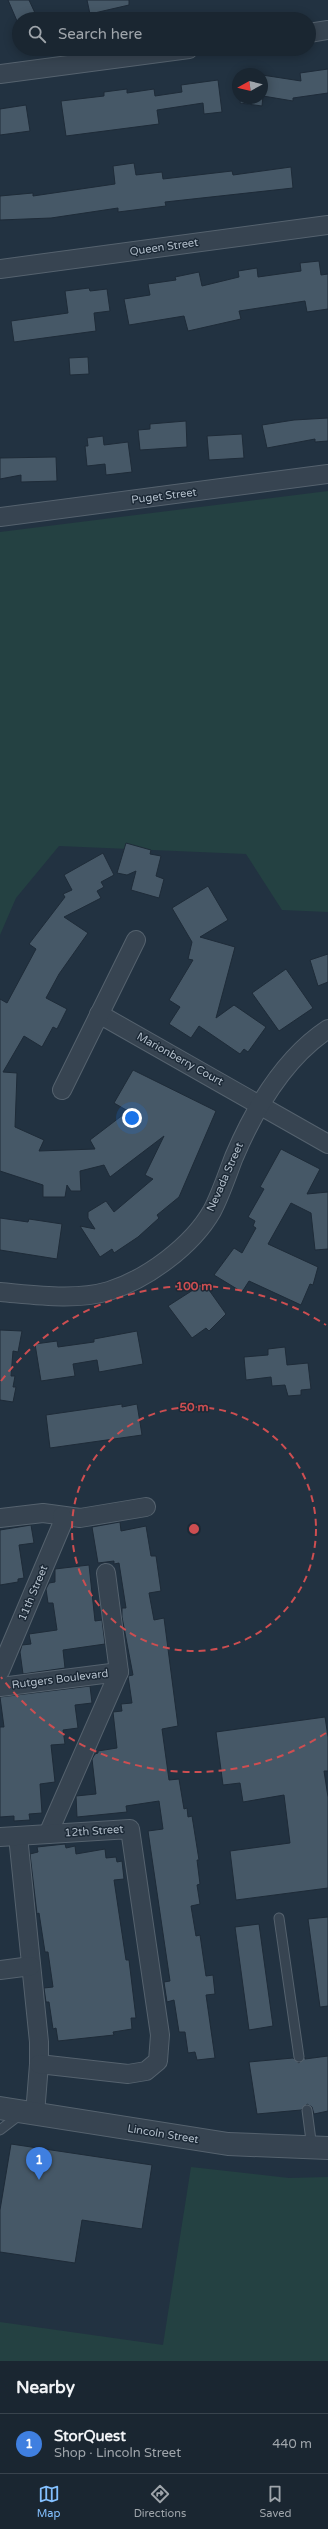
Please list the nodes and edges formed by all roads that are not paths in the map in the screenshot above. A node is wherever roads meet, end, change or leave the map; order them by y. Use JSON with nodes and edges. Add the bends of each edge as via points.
{"nodes":[{"id":1,"x":328,"y":30,"type":"edge"},
{"id":2,"x":316,"y":32,"type":"edge"},
{"id":3,"x":136,"y":56,"type":"edge"},
{"id":4,"x":0,"y":74,"type":"edge"},
{"id":5,"x":328,"y":225,"type":"edge"},
{"id":6,"x":0,"y":270,"type":"edge"},
{"id":7,"x":328,"y":474,"type":"edge"},
{"id":8,"x":0,"y":517,"type":"edge"},
{"id":9,"x":136,"y":940,"type":"dead end"},
{"id":10,"x":99,"y":1014,"type":"junction"},
{"id":11,"x":328,"y":1029,"type":"edge"},
{"id":12,"x":62,"y":1090,"type":"dead end"},
{"id":13,"x":260,"y":1104,"type":"junction"},
{"id":14,"x":328,"y":1144,"type":"edge"},
{"id":15,"x":0,"y":1292,"type":"edge"},
{"id":16,"x":146,"y":1507,"type":"dead end"},
{"id":17,"x":62,"y":1516,"type":"junction"},
{"id":18,"x":0,"y":1518,"type":"edge"},
{"id":19,"x":106,"y":1573,"type":"dead end"},
{"id":20,"x":0,"y":1671,"type":"edge"},
{"id":21,"x":119,"y":1672,"type":"junction"},
{"id":22,"x":0,"y":1687,"type":"edge"},
{"id":23,"x":48,"y":1834,"type":"junction"},
{"id":24,"x":18,"y":1836,"type":"junction"},
{"id":25,"x":0,"y":1837,"type":"edge"},
{"id":26,"x":279,"y":1918,"type":"dead end"},
{"id":27,"x":31,"y":1966,"type":"junction"},
{"id":28,"x":0,"y":1970,"type":"edge"},
{"id":29,"x":299,"y":2057,"type":"dead end"},
{"id":30,"x":40,"y":2064,"type":"junction"},
{"id":31,"x":0,"y":2108,"type":"edge"},
{"id":32,"x":306,"y":2110,"type":"dead end"},
{"id":33,"x":29,"y":2113,"type":"junction"},
{"id":34,"x":0,"y":2130,"type":"edge"},
{"id":35,"x":320,"y":2148,"type":"edge"}],
"edges":[{"from":1,"to":2,"type":"street"},
{"from":3,"to":4,"type":"street"},
{"from":5,"to":6,"type":"street","name":"Queen Street"},
{"from":7,"to":8,"type":"street","name":"Puget Street"},
{"from":9,"to":10,"type":"street"},
{"from":10,"to":12,"type":"street"},
{"from":10,"to":13,"type":"street","name":"Marionberry Court"},
{"from":11,"to":13,"type":"street","name":"Nevada Street","via":[[293,1062]]},
{"from":13,"to":14,"type":"street","name":"Marionberry Court"},
{"from":13,"to":15,"type":"street","name":"Nevada Street","via":[[212,1211],[181,1250],[148,1273],[108,1291],[69,1296]]},
{"from":16,"to":17,"type":"street","via":[[80,1518]]},
{"from":17,"to":18,"type":"street","via":[[43,1513]]},
{"from":17,"to":20,"type":"street","name":"11th Street","via":[[63,1522]]},
{"from":19,"to":21,"type":"street"},
{"from":21,"to":22,"type":"street","name":"Rutgers Boulevard"},
{"from":21,"to":23,"type":"street","name":"12th Street"},
{"from":23,"to":24,"type":"street"},
{"from":23,"to":30,"type":"street","name":"12th Street","via":[[130,1829],[160,2035],[158,2061],[146,2071],[128,2074]]},
{"from":24,"to":25,"type":"street"},
{"from":24,"to":27,"type":"street"},
{"from":26,"to":29,"type":"lane"},
{"from":27,"to":28,"type":"street"},
{"from":27,"to":30,"type":"street"},
{"from":30,"to":33,"type":"street"},
{"from":31,"to":33,"type":"street","name":"Lincoln Street"},
{"from":32,"to":35,"type":"lane"},
{"from":33,"to":34,"type":"lane"},
{"from":33,"to":35,"type":"street","name":"Lincoln Street","via":[[228,2144]]}]}
